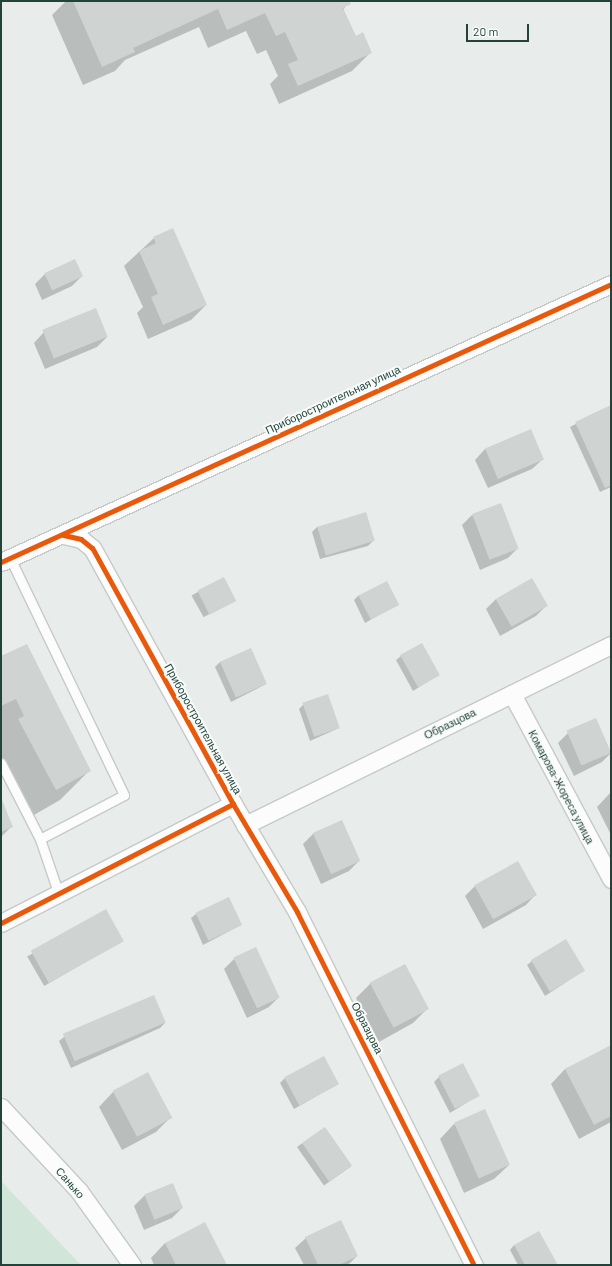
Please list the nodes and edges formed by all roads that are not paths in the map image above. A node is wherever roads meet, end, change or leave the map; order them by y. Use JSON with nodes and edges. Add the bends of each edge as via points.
{"nodes":[{"id":1,"x":611,"y":284,"type":"edge"},
{"id":2,"x":63,"y":535,"type":"junction"},
{"id":3,"x":6,"y":560,"type":"edge"},
{"id":4,"x":611,"y":645,"type":"edge"},
{"id":5,"x":512,"y":694,"type":"junction"},
{"id":6,"x":1,"y":763,"type":"edge"},
{"id":7,"x":233,"y":804,"type":"junction"},
{"id":8,"x":245,"y":825,"type":"junction"},
{"id":9,"x":40,"y":838,"type":"junction"},
{"id":10,"x":611,"y":879,"type":"edge"},
{"id":11,"x":58,"y":892,"type":"junction"},
{"id":12,"x":1,"y":923,"type":"edge"},
{"id":13,"x":1,"y":1107,"type":"edge"},
{"id":14,"x":132,"y":1265,"type":"edge"},
{"id":15,"x":474,"y":1265,"type":"edge"}],
"edges":[{"from":1,"to":2,"type":"street","name":"Приборостроительная улица"},
{"from":2,"to":3,"type":"street","name":"Приборостроительная улица"},
{"from":2,"to":7,"type":"street","name":"Приборостроительная улица","via":[[81,539],[92,548]]},
{"from":3,"to":9,"type":"lane","via":[[124,795]]},
{"from":4,"to":5,"type":"street","name":"Образцова"},
{"from":5,"to":8,"type":"street","name":"Образцова"},
{"from":5,"to":10,"type":"street","name":"Комарова-Жореса улица"},
{"from":6,"to":9,"type":"lane"},
{"from":7,"to":8,"type":"street","name":"Образцова"},
{"from":7,"to":11,"type":"street","name":"Приборостроительная улица"},
{"from":8,"to":15,"type":"street","name":"Образцова","via":[[297,912]]},
{"from":9,"to":11,"type":"lane"},
{"from":11,"to":12,"type":"street","name":"Приборостроительная улица"},
{"from":13,"to":14,"type":"street","name":"Санько","via":[[79,1191]]}]}
